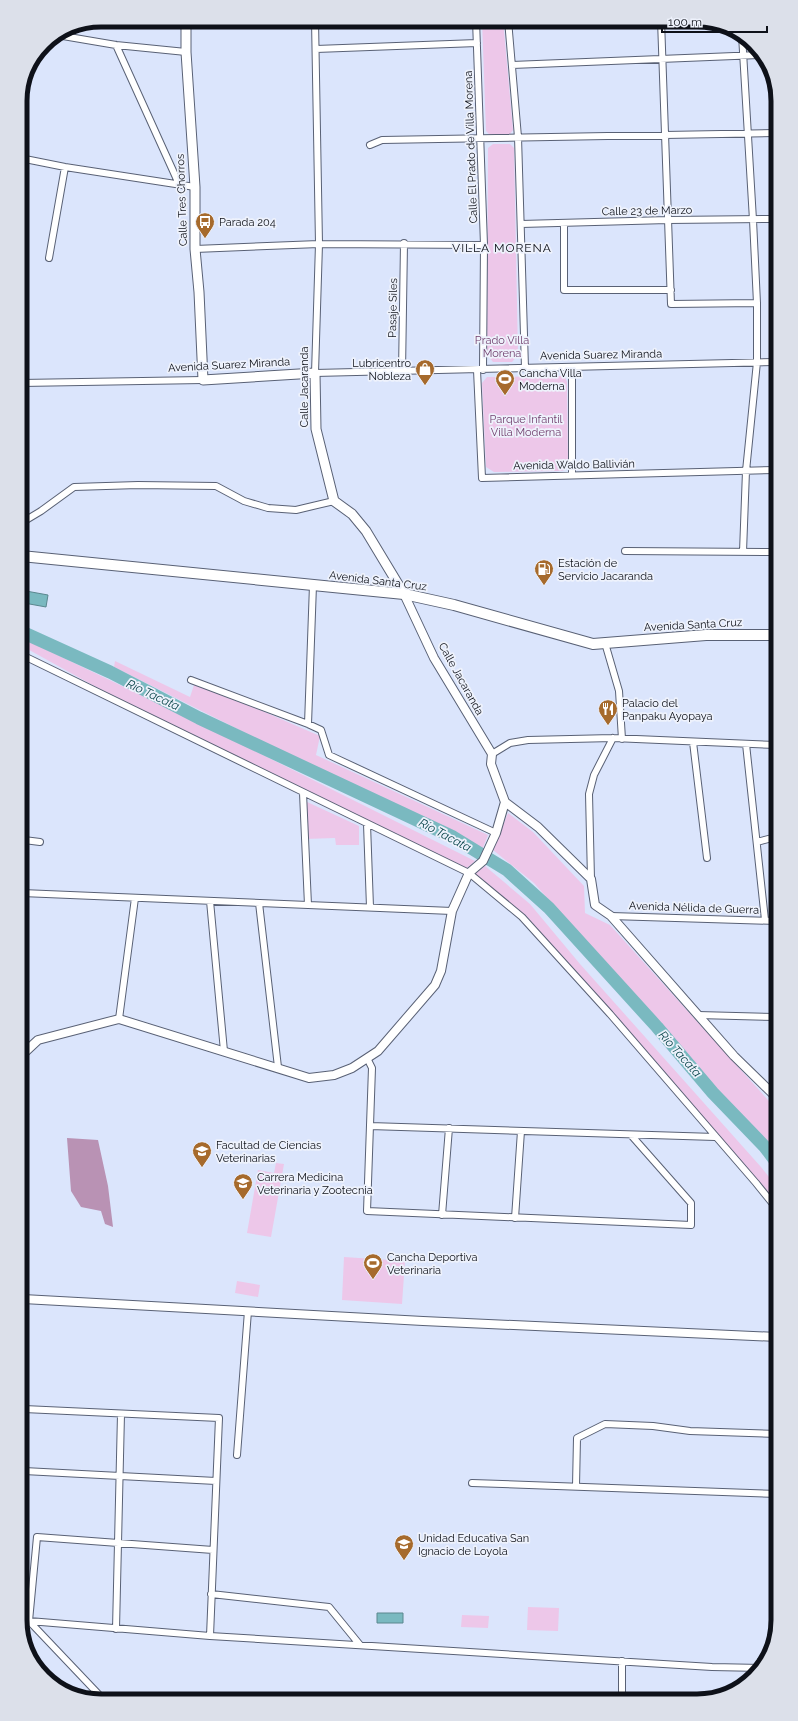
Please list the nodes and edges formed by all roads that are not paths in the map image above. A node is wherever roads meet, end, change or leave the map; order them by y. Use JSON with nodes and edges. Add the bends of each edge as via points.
{"nodes":[{"id":1,"x":186,"y":27,"type":"edge"},
{"id":2,"x":315,"y":27,"type":"edge"},
{"id":3,"x":476,"y":27,"type":"edge"},
{"id":4,"x":509,"y":27,"type":"edge"},
{"id":5,"x":662,"y":27,"type":"edge"},
{"id":6,"x":65,"y":36,"type":"edge"},
{"id":7,"x":742,"y":42,"type":"edge"},
{"id":8,"x":477,"y":43,"type":"junction"},
{"id":9,"x":116,"y":46,"type":"junction"},
{"id":10,"x":316,"y":49,"type":"junction"},
{"id":11,"x":186,"y":52,"type":"junction"},
{"id":12,"x":743,"y":55,"type":"junction"},
{"id":13,"x":755,"y":55,"type":"edge"},
{"id":14,"x":662,"y":59,"type":"junction"},
{"id":15,"x":512,"y":65,"type":"junction"},
{"id":16,"x":748,"y":134,"type":"junction"},
{"id":17,"x":771,"y":134,"type":"edge"},
{"id":18,"x":666,"y":135,"type":"junction"},
{"id":19,"x":518,"y":137,"type":"junction"},
{"id":20,"x":481,"y":138,"type":"junction"},
{"id":21,"x":370,"y":145,"type":"dead end"},
{"id":22,"x":27,"y":159,"type":"edge"},
{"id":23,"x":65,"y":167,"type":"junction"},
{"id":24,"x":179,"y":184,"type":"junction"},
{"id":25,"x":195,"y":187,"type":"junction"},
{"id":26,"x":771,"y":219,"type":"edge"},
{"id":27,"x":668,"y":220,"type":"junction"},
{"id":28,"x":753,"y":220,"type":"junction"},
{"id":29,"x":564,"y":223,"type":"junction"},
{"id":30,"x":521,"y":224,"type":"junction"},
{"id":31,"x":404,"y":243,"type":"junction"},
{"id":32,"x":319,"y":244,"type":"junction"},
{"id":33,"x":484,"y":245,"type":"junction"},
{"id":34,"x":195,"y":249,"type":"junction"},
{"id":35,"x":49,"y":258,"type":"dead end"},
{"id":36,"x":671,"y":290,"type":"junction"},
{"id":37,"x":757,"y":302,"type":"junction"},
{"id":38,"x":757,"y":362,"type":"junction"},
{"id":39,"x":771,"y":362,"type":"edge"},
{"id":40,"x":525,"y":368,"type":"junction"},
{"id":41,"x":572,"y":368,"type":"junction"},
{"id":42,"x":480,"y":370,"type":"junction"},
{"id":43,"x":402,"y":372,"type":"junction"},
{"id":44,"x":315,"y":373,"type":"junction"},
{"id":45,"x":203,"y":380,"type":"junction"},
{"id":46,"x":27,"y":383,"type":"edge"},
{"id":47,"x":771,"y":470,"type":"edge"},
{"id":48,"x":746,"y":471,"type":"junction"},
{"id":49,"x":572,"y":475,"type":"junction"},
{"id":50,"x":334,"y":501,"type":"junction"},
{"id":51,"x":27,"y":519,"type":"edge"},
{"id":52,"x":625,"y":550,"type":"dead end"},
{"id":53,"x":742,"y":552,"type":"junction"},
{"id":54,"x":771,"y":552,"type":"edge"},
{"id":55,"x":27,"y":557,"type":"edge"},
{"id":56,"x":313,"y":585,"type":"junction"},
{"id":57,"x":404,"y":594,"type":"junction"},
{"id":58,"x":771,"y":635,"type":"edge"},
{"id":59,"x":605,"y":643,"type":"junction"},
{"id":60,"x":27,"y":657,"type":"edge"},
{"id":61,"x":191,"y":680,"type":"dead end"},
{"id":62,"x":308,"y":724,"type":"junction"},
{"id":63,"x":613,"y":738,"type":"junction"},
{"id":64,"x":622,"y":739,"type":"junction"},
{"id":65,"x":694,"y":742,"type":"junction"},
{"id":66,"x":746,"y":744,"type":"junction"},
{"id":67,"x":771,"y":745,"type":"edge"},
{"id":68,"x":492,"y":754,"type":"junction"},
{"id":69,"x":303,"y":793,"type":"junction"},
{"id":70,"x":505,"y":802,"type":"junction"},
{"id":71,"x":367,"y":824,"type":"junction"},
{"id":72,"x":496,"y":833,"type":"junction"},
{"id":73,"x":771,"y":838,"type":"edge"},
{"id":74,"x":27,"y":840,"type":"edge"},
{"id":75,"x":40,"y":842,"type":"dead end"},
{"id":76,"x":757,"y":842,"type":"junction"},
{"id":77,"x":707,"y":858,"type":"dead end"},
{"id":78,"x":469,"y":873,"type":"junction"},
{"id":79,"x":591,"y":879,"type":"junction"},
{"id":80,"x":27,"y":893,"type":"edge"},
{"id":81,"x":135,"y":898,"type":"junction"},
{"id":82,"x":210,"y":901,"type":"junction"},
{"id":83,"x":260,"y":903,"type":"junction"},
{"id":84,"x":308,"y":905,"type":"junction"},
{"id":85,"x":370,"y":907,"type":"junction"},
{"id":86,"x":452,"y":911,"type":"junction"},
{"id":87,"x":611,"y":916,"type":"junction"},
{"id":88,"x":765,"y":920,"type":"junction"},
{"id":89,"x":771,"y":921,"type":"edge"},
{"id":90,"x":698,"y":1015,"type":"junction"},
{"id":91,"x":771,"y":1017,"type":"edge"},
{"id":92,"x":118,"y":1019,"type":"junction"},
{"id":93,"x":27,"y":1050,"type":"edge"},
{"id":94,"x":224,"y":1051,"type":"junction"},
{"id":95,"x":367,"y":1058,"type":"junction"},
{"id":96,"x":278,"y":1067,"type":"junction"},
{"id":97,"x":771,"y":1093,"type":"edge"},
{"id":98,"x":370,"y":1126,"type":"junction"},
{"id":99,"x":449,"y":1128,"type":"junction"},
{"id":100,"x":521,"y":1131,"type":"junction"},
{"id":101,"x":631,"y":1135,"type":"junction"},
{"id":102,"x":715,"y":1138,"type":"junction"},
{"id":103,"x":771,"y":1202,"type":"edge"},
{"id":104,"x":442,"y":1215,"type":"junction"},
{"id":105,"x":515,"y":1218,"type":"junction"},
{"id":106,"x":27,"y":1299,"type":"edge"},
{"id":107,"x":248,"y":1311,"type":"junction"},
{"id":108,"x":771,"y":1337,"type":"edge"},
{"id":109,"x":27,"y":1409,"type":"edge"},
{"id":110,"x":121,"y":1414,"type":"junction"},
{"id":111,"x":771,"y":1434,"type":"edge"},
{"id":112,"x":238,"y":1456,"type":"dead end"},
{"id":113,"x":27,"y":1471,"type":"edge"},
{"id":114,"x":118,"y":1476,"type":"junction"},
{"id":115,"x":216,"y":1481,"type":"junction"},
{"id":116,"x":472,"y":1483,"type":"dead end"},
{"id":117,"x":576,"y":1486,"type":"junction"},
{"id":118,"x":771,"y":1494,"type":"edge"},
{"id":119,"x":117,"y":1542,"type":"junction"},
{"id":120,"x":213,"y":1550,"type":"junction"},
{"id":121,"x":211,"y":1594,"type":"junction"},
{"id":122,"x":29,"y":1622,"type":"junction"},
{"id":123,"x":116,"y":1629,"type":"junction"},
{"id":124,"x":210,"y":1636,"type":"junction"},
{"id":125,"x":360,"y":1645,"type":"junction"},
{"id":126,"x":622,"y":1661,"type":"junction"},
{"id":127,"x":753,"y":1668,"type":"edge"},
{"id":128,"x":98,"y":1694,"type":"edge"},
{"id":129,"x":622,"y":1694,"type":"edge"}],
"edges":[{"from":1,"to":11,"type":"main road","name":"Calle Tres Chorros"},
{"from":2,"to":10,"type":"street","name":"Calle Jacaranda"},
{"from":3,"to":8,"type":"street","name":"Calle El Prado de Villa Morena"},
{"from":4,"to":15,"type":"street"},
{"from":5,"to":14,"type":"street"},
{"from":6,"to":9,"type":"street"},
{"from":7,"to":12,"type":"street"},
{"from":8,"to":10,"type":"street"},
{"from":8,"to":20,"type":"street","name":"Calle El Prado de Villa Morena"},
{"from":9,"to":11,"type":"street"},
{"from":9,"to":24,"type":"street"},
{"from":10,"to":32,"type":"street","name":"Calle Jacaranda"},
{"from":11,"to":25,"type":"main road","name":"Calle Tres Chorros"},
{"from":12,"to":13,"type":"street"},
{"from":12,"to":14,"type":"street"},
{"from":12,"to":16,"type":"street"},
{"from":14,"to":15,"type":"street"},
{"from":14,"to":18,"type":"street"},
{"from":15,"to":19,"type":"street"},
{"from":16,"to":17,"type":"street"},
{"from":16,"to":18,"type":"street"},
{"from":16,"to":28,"type":"street"},
{"from":18,"to":19,"type":"street"},
{"from":18,"to":27,"type":"street"},
{"from":19,"to":20,"type":"street"},
{"from":19,"to":30,"type":"street"},
{"from":20,"to":21,"type":"street","via":[[382,140]]},
{"from":20,"to":33,"type":"street","name":"Calle El Prado de Villa Morena"},
{"from":22,"to":23,"type":"street"},
{"from":23,"to":24,"type":"street"},
{"from":23,"to":35,"type":"street"},
{"from":24,"to":25,"type":"street"},
{"from":25,"to":34,"type":"main road","name":"Calle Tres Chorros"},
{"from":26,"to":28,"type":"street","name":"Calle 23 de Marzo"},
{"from":27,"to":28,"type":"street","name":"Calle 23 de Marzo"},
{"from":27,"to":29,"type":"street","name":"Calle 23 de Marzo"},
{"from":27,"to":36,"type":"street"},
{"from":28,"to":37,"type":"street"},
{"from":29,"to":30,"type":"street","name":"Calle 23 de Marzo"},
{"from":29,"to":36,"type":"street","via":[[564,290]]},
{"from":30,"to":40,"type":"street"},
{"from":31,"to":32,"type":"street"},
{"from":31,"to":33,"type":"street"},
{"from":31,"to":43,"type":"street","name":"Pasaje Siles"},
{"from":32,"to":34,"type":"street"},
{"from":32,"to":44,"type":"street","name":"Calle Jacaranda"},
{"from":33,"to":42,"type":"street","name":"Calle El Prado de Villa Morena"},
{"from":34,"to":45,"type":"main road","name":"Calle Tres Chorros","via":[[200,292]]},
{"from":36,"to":37,"type":"street","via":[[671,304]]},
{"from":37,"to":38,"type":"street"},
{"from":38,"to":39,"type":"street","name":"Avenida Suarez Miranda"},
{"from":38,"to":41,"type":"street","name":"Avenida Suarez Miranda"},
{"from":38,"to":48,"type":"street"},
{"from":40,"to":41,"type":"street","name":"Avenida Suarez Miranda"},
{"from":40,"to":42,"type":"street","name":"Avenida Suarez Miranda"},
{"from":41,"to":49,"type":"street"},
{"from":42,"to":43,"type":"street","name":"Avenida Suarez Miranda"},
{"from":42,"to":49,"type":"street","name":"Avenida Waldo Ballivián","via":[[482,478]]},
{"from":43,"to":44,"type":"street","name":"Avenida Suarez Miranda"},
{"from":44,"to":45,"type":"main road","name":"Avenida Suarez Miranda"},
{"from":44,"to":50,"type":"main road","name":"Calle Jacaranda","via":[[316,429]]},
{"from":45,"to":46,"type":"street","name":"Avenida Suarez Miranda"},
{"from":47,"to":48,"type":"street","name":"Avenida Waldo Ballivián"},
{"from":48,"to":49,"type":"street","name":"Avenida Waldo Ballivián"},
{"from":48,"to":53,"type":"street"},
{"from":50,"to":51,"type":"street","via":[[296,510],[268,508],[244,501],[216,486],[74,487]]},
{"from":50,"to":57,"type":"main road","name":"Calle Jacaranda","via":[[352,514],[366,531]]},
{"from":52,"to":53,"type":"street"},
{"from":53,"to":54,"type":"street"},
{"from":55,"to":56,"type":"main road","name":"Avenida Santa Cruz"},
{"from":56,"to":57,"type":"main road","name":"Avenida Santa Cruz"},
{"from":56,"to":62,"type":"street"},
{"from":57,"to":59,"type":"main road","name":"Avenida Santa Cruz","via":[[454,605],[593,644]]},
{"from":57,"to":68,"type":"street","name":"Calle Jacaranda","via":[[434,658]]},
{"from":58,"to":59,"type":"main road","name":"Avenida Santa Cruz","via":[[706,635]]},
{"from":59,"to":64,"type":"street","via":[[619,691]]},
{"from":60,"to":69,"type":"street"},
{"from":61,"to":62,"type":"street"},
{"from":62,"to":72,"type":"street","via":[[321,730],[329,755]]},
{"from":63,"to":64,"type":"street"},
{"from":63,"to":68,"type":"street","via":[[528,740],[510,743]]},
{"from":63,"to":79,"type":"street","via":[[594,775],[589,794]]},
{"from":64,"to":65,"type":"street"},
{"from":65,"to":66,"type":"street"},
{"from":65,"to":77,"type":"street"},
{"from":66,"to":67,"type":"street"},
{"from":66,"to":76,"type":"street"},
{"from":68,"to":70,"type":"street","name":"Calle Jacaranda","via":[[491,764]]},
{"from":69,"to":71,"type":"street"},
{"from":69,"to":84,"type":"street"},
{"from":70,"to":72,"type":"street"},
{"from":70,"to":79,"type":"street","via":[[538,827]]},
{"from":71,"to":78,"type":"street"},
{"from":71,"to":85,"type":"street"},
{"from":72,"to":78,"type":"street","via":[[483,862]]},
{"from":73,"to":76,"type":"street"},
{"from":74,"to":75,"type":"street"},
{"from":76,"to":88,"type":"street"},
{"from":78,"to":86,"type":"street"},
{"from":78,"to":102,"type":"street","via":[[522,917],[610,1014]]},
{"from":79,"to":87,"type":"street","via":[[595,905]]},
{"from":80,"to":81,"type":"street"},
{"from":81,"to":82,"type":"street"},
{"from":81,"to":92,"type":"street"},
{"from":82,"to":83,"type":"street"},
{"from":82,"to":94,"type":"street"},
{"from":83,"to":84,"type":"street"},
{"from":83,"to":96,"type":"street"},
{"from":84,"to":85,"type":"street"},
{"from":85,"to":86,"type":"street"},
{"from":86,"to":95,"type":"street","via":[[441,970],[435,985],[378,1051]]},
{"from":87,"to":88,"type":"street","name":"Avenida Nélida de Guerra"},
{"from":87,"to":90,"type":"street"},
{"from":88,"to":89,"type":"street","name":"Avenida Nélida de Guerra"},
{"from":90,"to":91,"type":"street"},
{"from":90,"to":97,"type":"street"},
{"from":92,"to":93,"type":"street","via":[[38,1040]]},
{"from":92,"to":94,"type":"street"},
{"from":94,"to":96,"type":"street"},
{"from":95,"to":96,"type":"street","via":[[352,1068],[334,1075],[309,1078]]},
{"from":95,"to":98,"type":"street","via":[[372,1068]]},
{"from":98,"to":99,"type":"street"},
{"from":98,"to":104,"type":"street","via":[[367,1211]]},
{"from":99,"to":100,"type":"street"},
{"from":99,"to":104,"type":"street"},
{"from":100,"to":101,"type":"street"},
{"from":100,"to":105,"type":"street"},
{"from":101,"to":102,"type":"street"},
{"from":101,"to":105,"type":"street","via":[[691,1203],[691,1225]]},
{"from":102,"to":103,"type":"street"},
{"from":104,"to":105,"type":"street"},
{"from":106,"to":107,"type":"street"},
{"from":107,"to":108,"type":"street"},
{"from":107,"to":112,"type":"street"},
{"from":109,"to":110,"type":"street"},
{"from":110,"to":114,"type":"street"},
{"from":110,"to":115,"type":"street","via":[[219,1418]]},
{"from":111,"to":117,"type":"street","via":[[605,1424],[577,1438]]},
{"from":113,"to":114,"type":"street"},
{"from":114,"to":115,"type":"street"},
{"from":114,"to":119,"type":"street"},
{"from":115,"to":120,"type":"street"},
{"from":116,"to":117,"type":"street"},
{"from":117,"to":118,"type":"street"},
{"from":119,"to":120,"type":"street"},
{"from":119,"to":122,"type":"street","via":[[37,1537]]},
{"from":119,"to":123,"type":"street"},
{"from":120,"to":121,"type":"street"},
{"from":121,"to":124,"type":"street"},
{"from":121,"to":125,"type":"street","via":[[330,1607]]},
{"from":122,"to":123,"type":"street"},
{"from":122,"to":128,"type":"street"},
{"from":123,"to":124,"type":"street"},
{"from":124,"to":125,"type":"street"},
{"from":125,"to":126,"type":"street"},
{"from":126,"to":127,"type":"street"},
{"from":126,"to":129,"type":"street"}]}
